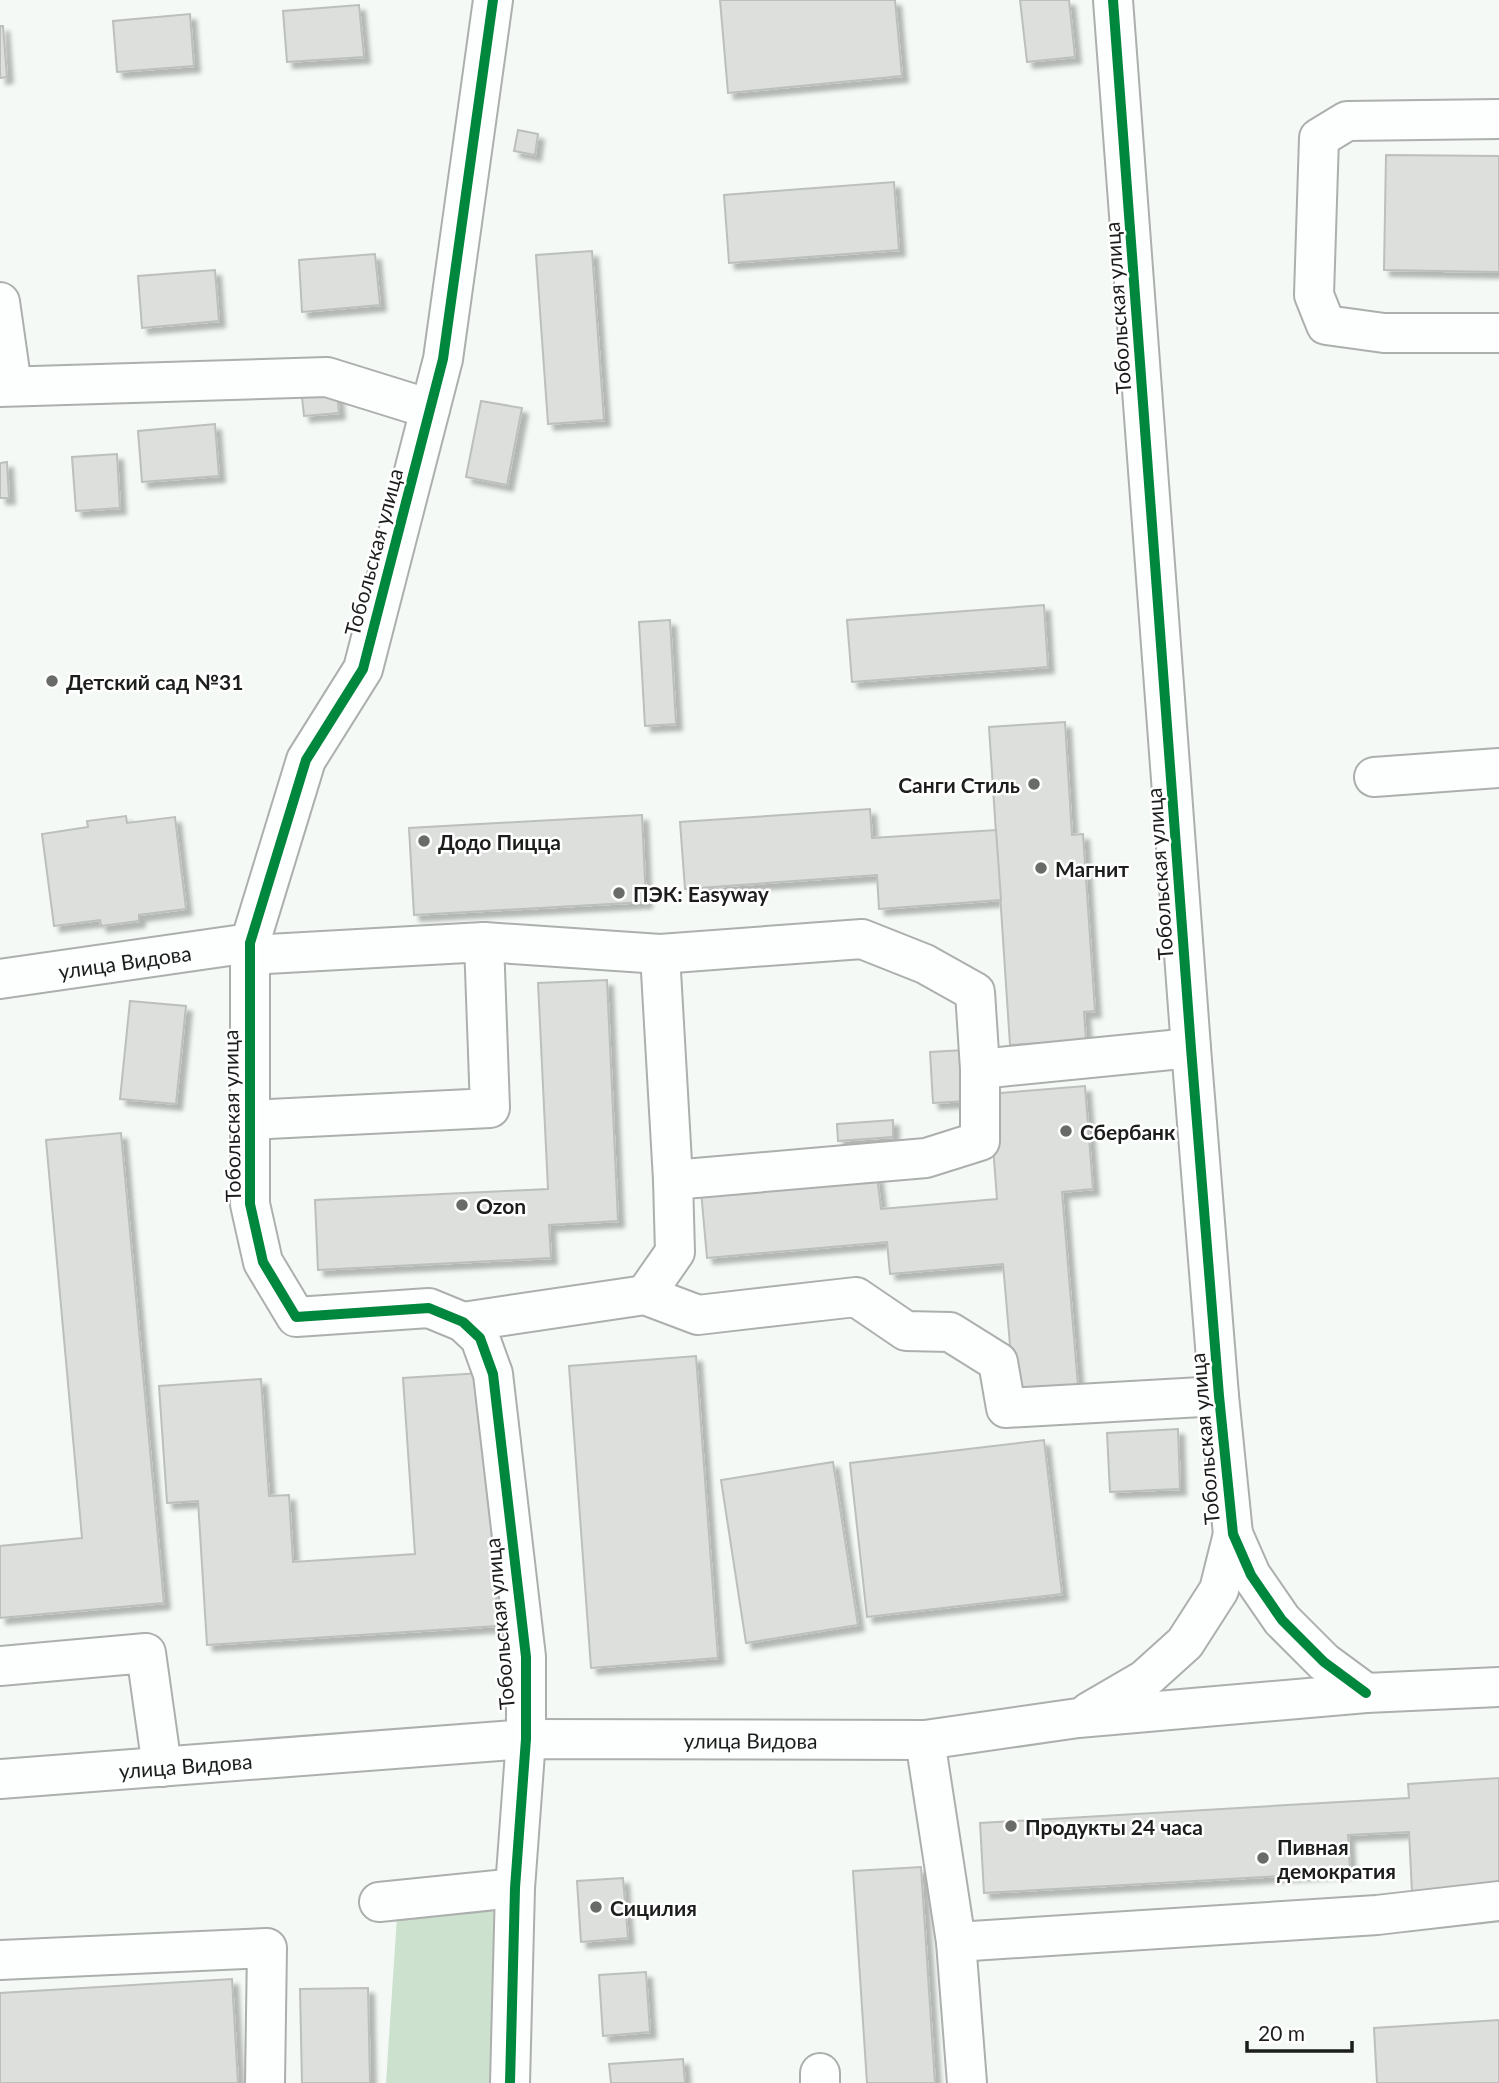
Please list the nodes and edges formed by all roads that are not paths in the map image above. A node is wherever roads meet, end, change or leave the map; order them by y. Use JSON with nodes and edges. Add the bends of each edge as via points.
{"nodes":[{"id":1,"x":493,"y":0,"type":"edge"},
{"id":2,"x":1113,"y":0,"type":"edge"},
{"id":3,"x":1499,"y":119,"type":"edge"},
{"id":4,"x":0,"y":302,"type":"edge"},
{"id":5,"x":1499,"y":333,"type":"edge"},
{"id":6,"x":6,"y":386,"type":"edge"},
{"id":7,"x":430,"y":409,"type":"junction"},
{"id":8,"x":1499,"y":768,"type":"edge"},
{"id":9,"x":1374,"y":777,"type":"dead end"},
{"id":10,"x":484,"y":942,"type":"junction"},
{"id":11,"x":250,"y":949,"type":"junction"},
{"id":12,"x":660,"y":954,"type":"junction"},
{"id":13,"x":0,"y":979,"type":"edge"},
{"id":14,"x":1191,"y":1048,"type":"junction"},
{"id":15,"x":980,"y":1069,"type":"junction"},
{"id":16,"x":250,"y":1120,"type":"junction"},
{"id":17,"x":673,"y":1180,"type":"junction"},
{"id":18,"x":645,"y":1295,"type":"junction"},
{"id":19,"x":463,"y":1322,"type":"junction"},
{"id":20,"x":1219,"y":1396,"type":"junction"},
{"id":21,"x":1233,"y":1534,"type":"junction"},
{"id":22,"x":0,"y":1666,"type":"edge"},
{"id":23,"x":1499,"y":1687,"type":"edge"},
{"id":24,"x":1366,"y":1693,"type":"junction"},
{"id":25,"x":1078,"y":1718,"type":"junction"},
{"id":26,"x":526,"y":1739,"type":"junction"},
{"id":27,"x":925,"y":1740,"type":"junction"},
{"id":28,"x":162,"y":1768,"type":"junction"},
{"id":29,"x":0,"y":1779,"type":"edge"},
{"id":30,"x":515,"y":1888,"type":"junction"},
{"id":31,"x":1499,"y":1901,"type":"edge"},
{"id":32,"x":379,"y":1902,"type":"dead end"},
{"id":33,"x":956,"y":1942,"type":"junction"},
{"id":34,"x":0,"y":1960,"type":"edge"},
{"id":35,"x":265,"y":2083,"type":"edge"},
{"id":36,"x":510,"y":2083,"type":"edge"},
{"id":37,"x":967,"y":2083,"type":"edge"}],
"edges":[{"from":1,"to":7,"type":"street","name":"Тобольская улица","via":[[443,359]]},
{"from":2,"to":14,"type":"street","name":"Тобольская улица"},
{"from":3,"to":5,"type":"street","via":[[1347,121],[1319,138],[1314,295],[1326,325],[1384,333]]},
{"from":4,"to":6,"type":"street"},
{"from":6,"to":7,"type":"street","via":[[327,377]]},
{"from":7,"to":11,"type":"street","name":"Тобольская улица","via":[[363,669],[306,760]]},
{"from":8,"to":9,"type":"street"},
{"from":10,"to":11,"type":"street","name":"улица Видова"},
{"from":10,"to":12,"type":"street","name":"улица Видова"},
{"from":10,"to":16,"type":"street","via":[[490,1108]]},
{"from":11,"to":13,"type":"street","name":"улица Видова"},
{"from":11,"to":16,"type":"street","name":"Тобольская улица"},
{"from":12,"to":15,"type":"street","name":"улица Видова","via":[[862,939],[925,964],[975,992]]},
{"from":12,"to":17,"type":"street"},
{"from":14,"to":15,"type":"street"},
{"from":14,"to":20,"type":"street","name":"Тобольская улица"},
{"from":15,"to":17,"type":"street","via":[[980,1141],[926,1158]]},
{"from":16,"to":19,"type":"street","name":"Тобольская улица","via":[[250,1204],[263,1262],[296,1317],[429,1307]]},
{"from":17,"to":18,"type":"street","via":[[675,1252]]},
{"from":18,"to":19,"type":"street"},
{"from":18,"to":20,"type":"street","via":[[698,1315],[856,1297],[906,1331],[950,1332],[998,1362],[1006,1408]]},
{"from":19,"to":26,"type":"street","name":"Тобольская улица","via":[[480,1338],[493,1374],[526,1657]]},
{"from":20,"to":21,"type":"street","name":"Тобольская улица"},
{"from":21,"to":24,"type":"street","name":"Тобольская улица","via":[[1251,1575],[1282,1620],[1324,1662]]},
{"from":21,"to":25,"type":"street","name":"Тобольская улица","via":[[1219,1590],[1185,1643],[1144,1680]]},
{"from":22,"to":28,"type":"street","via":[[146,1653]]},
{"from":23,"to":24,"type":"street","name":"улица Видова"},
{"from":24,"to":25,"type":"street","name":"улица Видова"},
{"from":25,"to":27,"type":"street","name":"улица Видова"},
{"from":26,"to":27,"type":"street","name":"улица Видова"},
{"from":26,"to":28,"type":"street","name":"улица Видова"},
{"from":26,"to":30,"type":"street","name":"Тобольская улица"},
{"from":27,"to":33,"type":"street"},
{"from":28,"to":29,"type":"street","name":"улица Видова"},
{"from":30,"to":32,"type":"street"},
{"from":30,"to":36,"type":"street","name":"Тобольская улица"},
{"from":31,"to":33,"type":"street","via":[[1377,1915]]},
{"from":33,"to":37,"type":"street"},
{"from":34,"to":35,"type":"street","via":[[267,1948]]}]}
